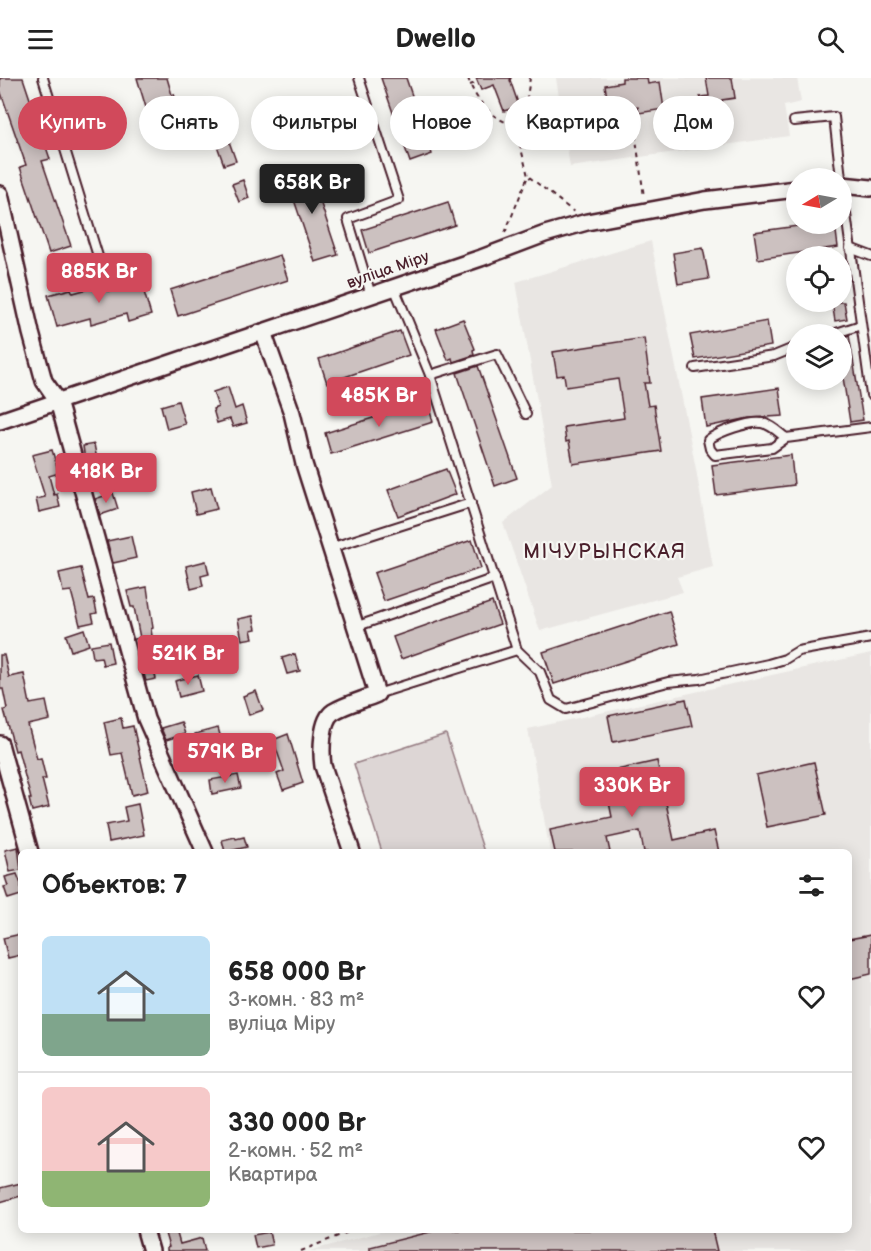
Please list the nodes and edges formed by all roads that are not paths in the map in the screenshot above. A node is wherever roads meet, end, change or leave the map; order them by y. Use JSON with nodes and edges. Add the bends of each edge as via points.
{"nodes":[{"id":1,"x":43,"y":78,"type":"edge"},
{"id":2,"x":359,"y":78,"type":"edge"},
{"id":3,"x":794,"y":121,"type":"dead end"},
{"id":4,"x":840,"y":168,"type":"edge"},
{"id":5,"x":852,"y":186,"type":"edge"},
{"id":6,"x":871,"y":188,"type":"edge"},
{"id":7,"x":786,"y":190,"type":"edge"},
{"id":8,"x":0,"y":194,"type":"edge"},
{"id":9,"x":852,"y":249,"type":"edge"},
{"id":10,"x":871,"y":256,"type":"edge"},
{"id":11,"x":852,"y":262,"type":"edge"},
{"id":12,"x":102,"y":266,"type":"dead end"},
{"id":13,"x":394,"y":287,"type":"junction"},
{"id":14,"x":371,"y":295,"type":"junction"},
{"id":15,"x":861,"y":325,"type":"junction"},
{"id":16,"x":852,"y":328,"type":"edge"},
{"id":17,"x":263,"y":332,"type":"junction"},
{"id":18,"x":786,"y":351,"type":"edge"},
{"id":19,"x":695,"y":368,"type":"dead end"},
{"id":20,"x":430,"y":375,"type":"junction"},
{"id":21,"x":871,"y":395,"type":"edge"},
{"id":22,"x":58,"y":401,"type":"junction"},
{"id":23,"x":526,"y":414,"type":"dead end"},
{"id":24,"x":0,"y":421,"type":"edge"},
{"id":25,"x":871,"y":427,"type":"edge"},
{"id":26,"x":786,"y":438,"type":"junction"},
{"id":27,"x":471,"y":503,"type":"junction"},
{"id":28,"x":330,"y":548,"type":"junction"},
{"id":29,"x":495,"y":578,"type":"junction"},
{"id":30,"x":355,"y":627,"type":"junction"},
{"id":31,"x":871,"y":638,"type":"edge"},
{"id":32,"x":516,"y":650,"type":"junction"},
{"id":33,"x":377,"y":694,"type":"junction"},
{"id":34,"x":0,"y":744,"type":"edge"},
{"id":35,"x":29,"y":849,"type":"edge"},
{"id":36,"x":204,"y":849,"type":"edge"},
{"id":37,"x":351,"y":849,"type":"edge"},
{"id":38,"x":146,"y":1233,"type":"edge"},
{"id":39,"x":151,"y":1251,"type":"edge"}],
"edges":[{"from":1,"to":12,"type":"lane"},
{"from":2,"to":14,"type":"lane","via":[[399,200],[348,219]]},
{"from":3,"to":4,"type":"lane","via":[[834,117]]},
{"from":5,"to":6,"type":"street"},
{"from":7,"to":13,"type":"street","name":"вуліца Міру","via":[[705,200],[587,222]]},
{"from":8,"to":22,"type":"street","via":[[44,381]]},
{"from":9,"to":10,"type":"lane"},
{"from":11,"to":15,"type":"lane"},
{"from":13,"to":14,"type":"street","name":"вуліца Міру"},
{"from":13,"to":20,"type":"lane"},
{"from":14,"to":17,"type":"street","name":"вуліца Міру"},
{"from":15,"to":16,"type":"lane"},
{"from":15,"to":21,"type":"lane"},
{"from":17,"to":22,"type":"street","name":"вуліца Міру"},
{"from":17,"to":28,"type":"street","via":[[292,413]]},
{"from":18,"to":19,"type":"lane"},
{"from":20,"to":23,"type":"lane","via":[[497,354]]},
{"from":20,"to":27,"type":"lane"},
{"from":22,"to":24,"type":"street","name":"вуліца Міру"},
{"from":22,"to":36,"type":"street","via":[[146,719]]},
{"from":25,"to":26,"type":"lane"},
{"from":26,"to":26,"type":"lane","via":[[772,448],[715,455],[708,440],[718,433],[759,422],[772,426]]},
{"from":27,"to":28,"type":"lane"},
{"from":27,"to":29,"type":"lane"},
{"from":28,"to":30,"type":"street"},
{"from":29,"to":30,"type":"lane"},
{"from":29,"to":32,"type":"lane"},
{"from":30,"to":33,"type":"street"},
{"from":31,"to":32,"type":"lane","via":[[798,651],[768,664],[668,682],[566,709],[551,700],[540,672]]},
{"from":32,"to":33,"type":"lane"},
{"from":33,"to":37,"type":"street","via":[[331,713],[325,723],[323,766]]},
{"from":34,"to":35,"type":"street"},
{"from":38,"to":39,"type":"street"}]}
